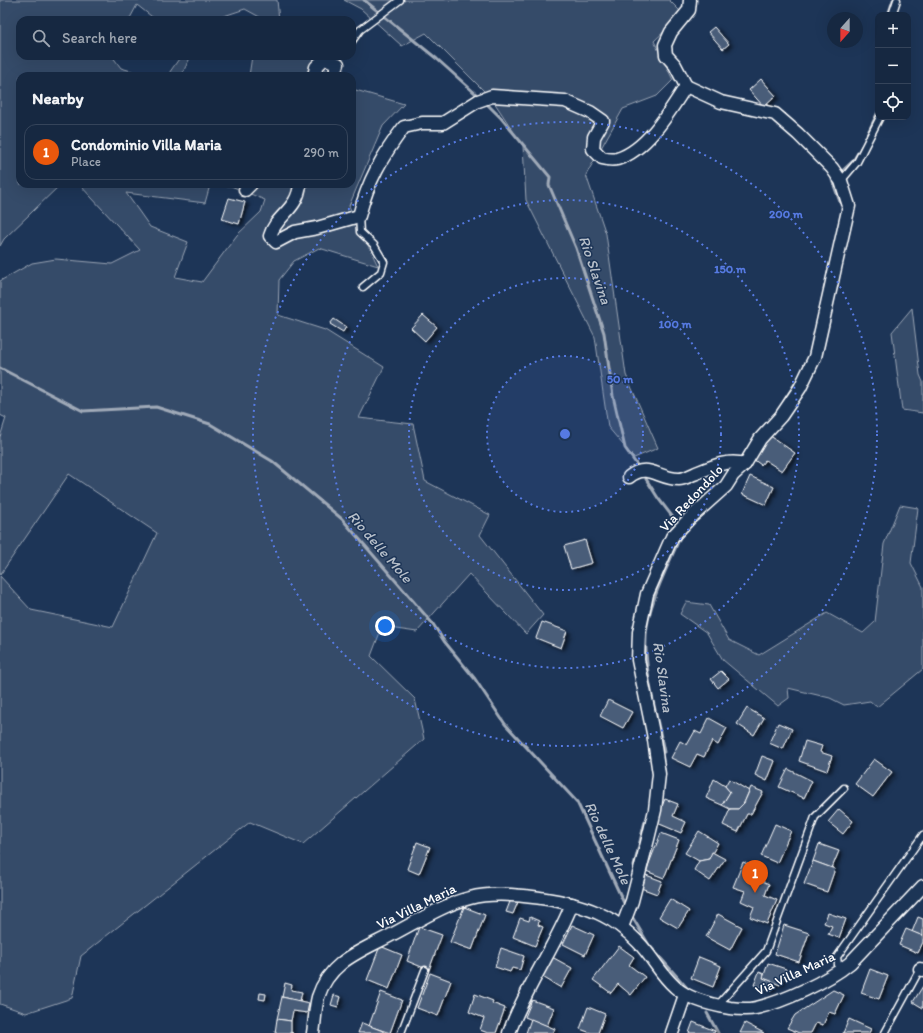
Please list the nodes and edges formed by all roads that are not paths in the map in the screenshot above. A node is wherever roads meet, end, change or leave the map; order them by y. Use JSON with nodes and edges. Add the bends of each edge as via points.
{"nodes":[{"id":1,"x":400,"y":0,"type":"edge"},
{"id":2,"x":690,"y":0,"type":"edge"},
{"id":3,"x":897,"y":0,"type":"edge"},
{"id":4,"x":893,"y":12,"type":"edge"},
{"id":5,"x":356,"y":36,"type":"edge"},
{"id":6,"x":323,"y":60,"type":"edge"},
{"id":7,"x":340,"y":60,"type":"edge"},
{"id":8,"x":315,"y":72,"type":"edge"},
{"id":9,"x":336,"y":72,"type":"edge"},
{"id":10,"x":686,"y":86,"type":"junction"},
{"id":11,"x":878,"y":120,"type":"edge"},
{"id":12,"x":841,"y":181,"type":"junction"},
{"id":13,"x":300,"y":188,"type":"edge"},
{"id":14,"x":359,"y":216,"type":"junction"},
{"id":15,"x":363,"y":287,"type":"dead end"},
{"id":16,"x":745,"y":464,"type":"junction"},
{"id":17,"x":629,"y":477,"type":"dead end"},
{"id":18,"x":844,"y":788,"type":"dead end"},
{"id":19,"x":923,"y":835,"type":"edge"},
{"id":20,"x":923,"y":886,"type":"edge"},
{"id":21,"x":572,"y":904,"type":"junction"},
{"id":22,"x":622,"y":927,"type":"junction"},
{"id":23,"x":921,"y":969,"type":"edge"},
{"id":24,"x":424,"y":970,"type":"dead end"},
{"id":25,"x":839,"y":972,"type":"junction"},
{"id":26,"x":685,"y":995,"type":"junction"},
{"id":27,"x":718,"y":1005,"type":"junction"},
{"id":28,"x":313,"y":1033,"type":"edge"},
{"id":29,"x":401,"y":1033,"type":"edge"},
{"id":30,"x":509,"y":1033,"type":"edge"},
{"id":31,"x":672,"y":1033,"type":"edge"},
{"id":32,"x":885,"y":1033,"type":"edge"}],
"edges":[{"from":1,"to":5,"type":"lane"},
{"from":2,"to":10,"type":"street","via":[[688,10],[665,44],[666,55],[675,65]]},
{"from":3,"to":4,"type":"lane"},
{"from":6,"to":8,"type":"street"},
{"from":7,"to":9,"type":"street"},
{"from":10,"to":12,"type":"street","name":"Via Redondolo","via":[[721,102],[775,114],[832,168]]},
{"from":10,"to":14,"type":"street","via":[[645,143],[617,159],[602,158],[593,149],[594,137],[603,121],[565,101],[492,96],[478,101],[443,123],[422,123],[404,127],[376,168]]},
{"from":11,"to":12,"type":"lane","via":[[857,162]]},
{"from":12,"to":16,"type":"street","name":"Via Redondolo","via":[[849,206],[815,357],[800,388],[781,416],[760,439]]},
{"from":13,"to":14,"type":"street","via":[[291,209],[273,226],[270,236],[276,242],[295,232]]},
{"from":14,"to":15,"type":"lane","via":[[360,232],[374,245],[384,262],[382,272]]},
{"from":16,"to":17,"type":"street","via":[[724,462],[680,479],[643,469]]},
{"from":16,"to":22,"type":"street","name":"Via Redondolo","via":[[721,491],[672,537],[650,588],[641,618],[638,660],[659,774],[655,810],[648,839],[632,901]]},
{"from":18,"to":27,"type":"lane","name":"Via Villa Maria","via":[[815,817],[766,952]]},
{"from":19,"to":25,"type":"lane","via":[[850,936],[838,957]]},
{"from":20,"to":25,"type":"street","name":"Via Villa Maria"},
{"from":21,"to":22,"type":"street","name":"Via Villa Maria","via":[[604,916]]},
{"from":21,"to":28,"type":"street","name":"Via Villa Maria","via":[[504,894],[458,901],[437,911],[359,950],[329,974],[318,999]]},
{"from":21,"to":30,"type":"street","via":[[563,926],[519,1006]]},
{"from":22,"to":26,"type":"street","name":"Via Villa Maria","via":[[639,943],[672,984]]},
{"from":23,"to":32,"type":"lane"},
{"from":24,"to":29,"type":"lane"},
{"from":25,"to":27,"type":"street","name":"Via Villa Maria","via":[[778,1001],[754,1009]]},
{"from":26,"to":27,"type":"street","name":"Via Villa Maria"},
{"from":26,"to":31,"type":"street"}]}
